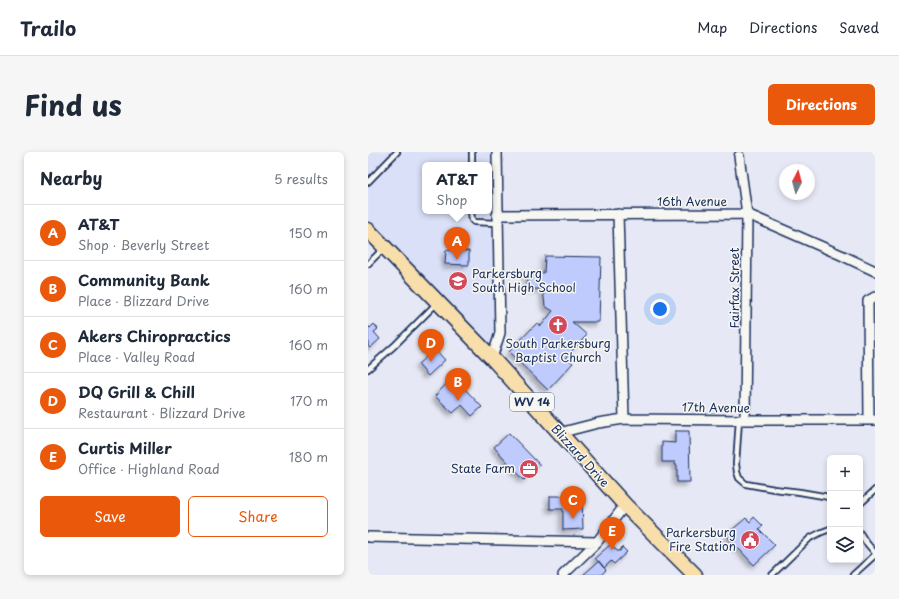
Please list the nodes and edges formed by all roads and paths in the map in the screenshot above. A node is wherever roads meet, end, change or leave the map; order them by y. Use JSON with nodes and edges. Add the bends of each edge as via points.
{"nodes":[{"id":1,"x":397,"y":152,"type":"edge"},
{"id":2,"x":497,"y":152,"type":"edge"},
{"id":3,"x":738,"y":156,"type":"dead end"},
{"id":4,"x":368,"y":182,"type":"edge"},
{"id":5,"x":472,"y":214,"type":"edge"},
{"id":6,"x":618,"y":214,"type":"junction"},
{"id":7,"x":747,"y":214,"type":"junction"},
{"id":8,"x":497,"y":219,"type":"junction"},
{"id":9,"x":368,"y":230,"type":"edge"},
{"id":10,"x":385,"y":247,"type":"junction"},
{"id":11,"x":368,"y":264,"type":"edge"},
{"id":12,"x":875,"y":271,"type":"edge"},
{"id":13,"x":875,"y":297,"type":"edge"},
{"id":14,"x":438,"y":302,"type":"junction"},
{"id":15,"x":492,"y":358,"type":"junction"},
{"id":16,"x":368,"y":369,"type":"edge"},
{"id":17,"x":624,"y":419,"type":"junction"},
{"id":18,"x":742,"y":420,"type":"junction"},
{"id":19,"x":872,"y":420,"type":"edge"},
{"id":20,"x":559,"y":433,"type":"junction"},
{"id":21,"x":875,"y":490,"type":"edge"},
{"id":22,"x":827,"y":497,"type":"edge"},
{"id":23,"x":863,"y":501,"type":"edge"},
{"id":24,"x":625,"y":505,"type":"junction"},
{"id":25,"x":827,"y":530,"type":"edge"},
{"id":26,"x":368,"y":537,"type":"edge"},
{"id":27,"x":863,"y":538,"type":"edge"},
{"id":28,"x":597,"y":542,"type":"junction"},
{"id":29,"x":875,"y":554,"type":"edge"},
{"id":30,"x":563,"y":575,"type":"edge"},
{"id":31,"x":694,"y":575,"type":"edge"},
{"id":32,"x":772,"y":575,"type":"edge"},
{"id":33,"x":853,"y":575,"type":"edge"}],
"edges":[{"from":1,"to":4,"type":"lane"},
{"from":2,"to":8,"type":"street"},
{"from":3,"to":7,"type":"street","name":"Fairfax Street"},
{"from":5,"to":8,"type":"lane","via":[[474,222]]},
{"from":6,"to":7,"type":"street","name":"16th Avenue"},
{"from":6,"to":8,"type":"street","name":"16th Avenue"},
{"from":6,"to":17,"type":"street"},
{"from":7,"to":12,"type":"street","name":"16th Avenue"},
{"from":7,"to":18,"type":"street","name":"Fairfax Street"},
{"from":8,"to":15,"type":"street","via":[[500,333]]},
{"from":9,"to":10,"type":"main road","name":"Blizzard Drive","number":"WV 14"},
{"from":10,"to":11,"type":"lane"},
{"from":10,"to":14,"type":"main road","name":"Blizzard Drive","number":"WV 14"},
{"from":13,"to":19,"type":"street","via":[[868,301]]},
{"from":14,"to":15,"type":"main road","name":"Blizzard Drive","number":"WV 14"},
{"from":14,"to":16,"type":"lane"},
{"from":15,"to":20,"type":"main road","name":"Blizzard Drive","number":"WV 14"},
{"from":17,"to":18,"type":"street","name":"17th Avenue"},
{"from":17,"to":20,"type":"street","name":"17th Avenue","via":[[598,422]]},
{"from":18,"to":19,"type":"street","name":"17th Avenue"},
{"from":18,"to":22,"type":"lane","via":[[736,464],[739,478],[746,484]]},
{"from":20,"to":24,"type":"main road","name":"Blizzard Drive","number":"WV 14"},
{"from":21,"to":23,"type":"lane"},
{"from":24,"to":28,"type":"street"},
{"from":24,"to":31,"type":"main road","name":"Blizzard Drive","number":"WV 14"},
{"from":25,"to":32,"type":"lane","via":[[810,538]]},
{"from":26,"to":28,"type":"street"},
{"from":27,"to":29,"type":"lane"},
{"from":28,"to":30,"type":"street"},
{"from":29,"to":33,"type":"lane"}]}
